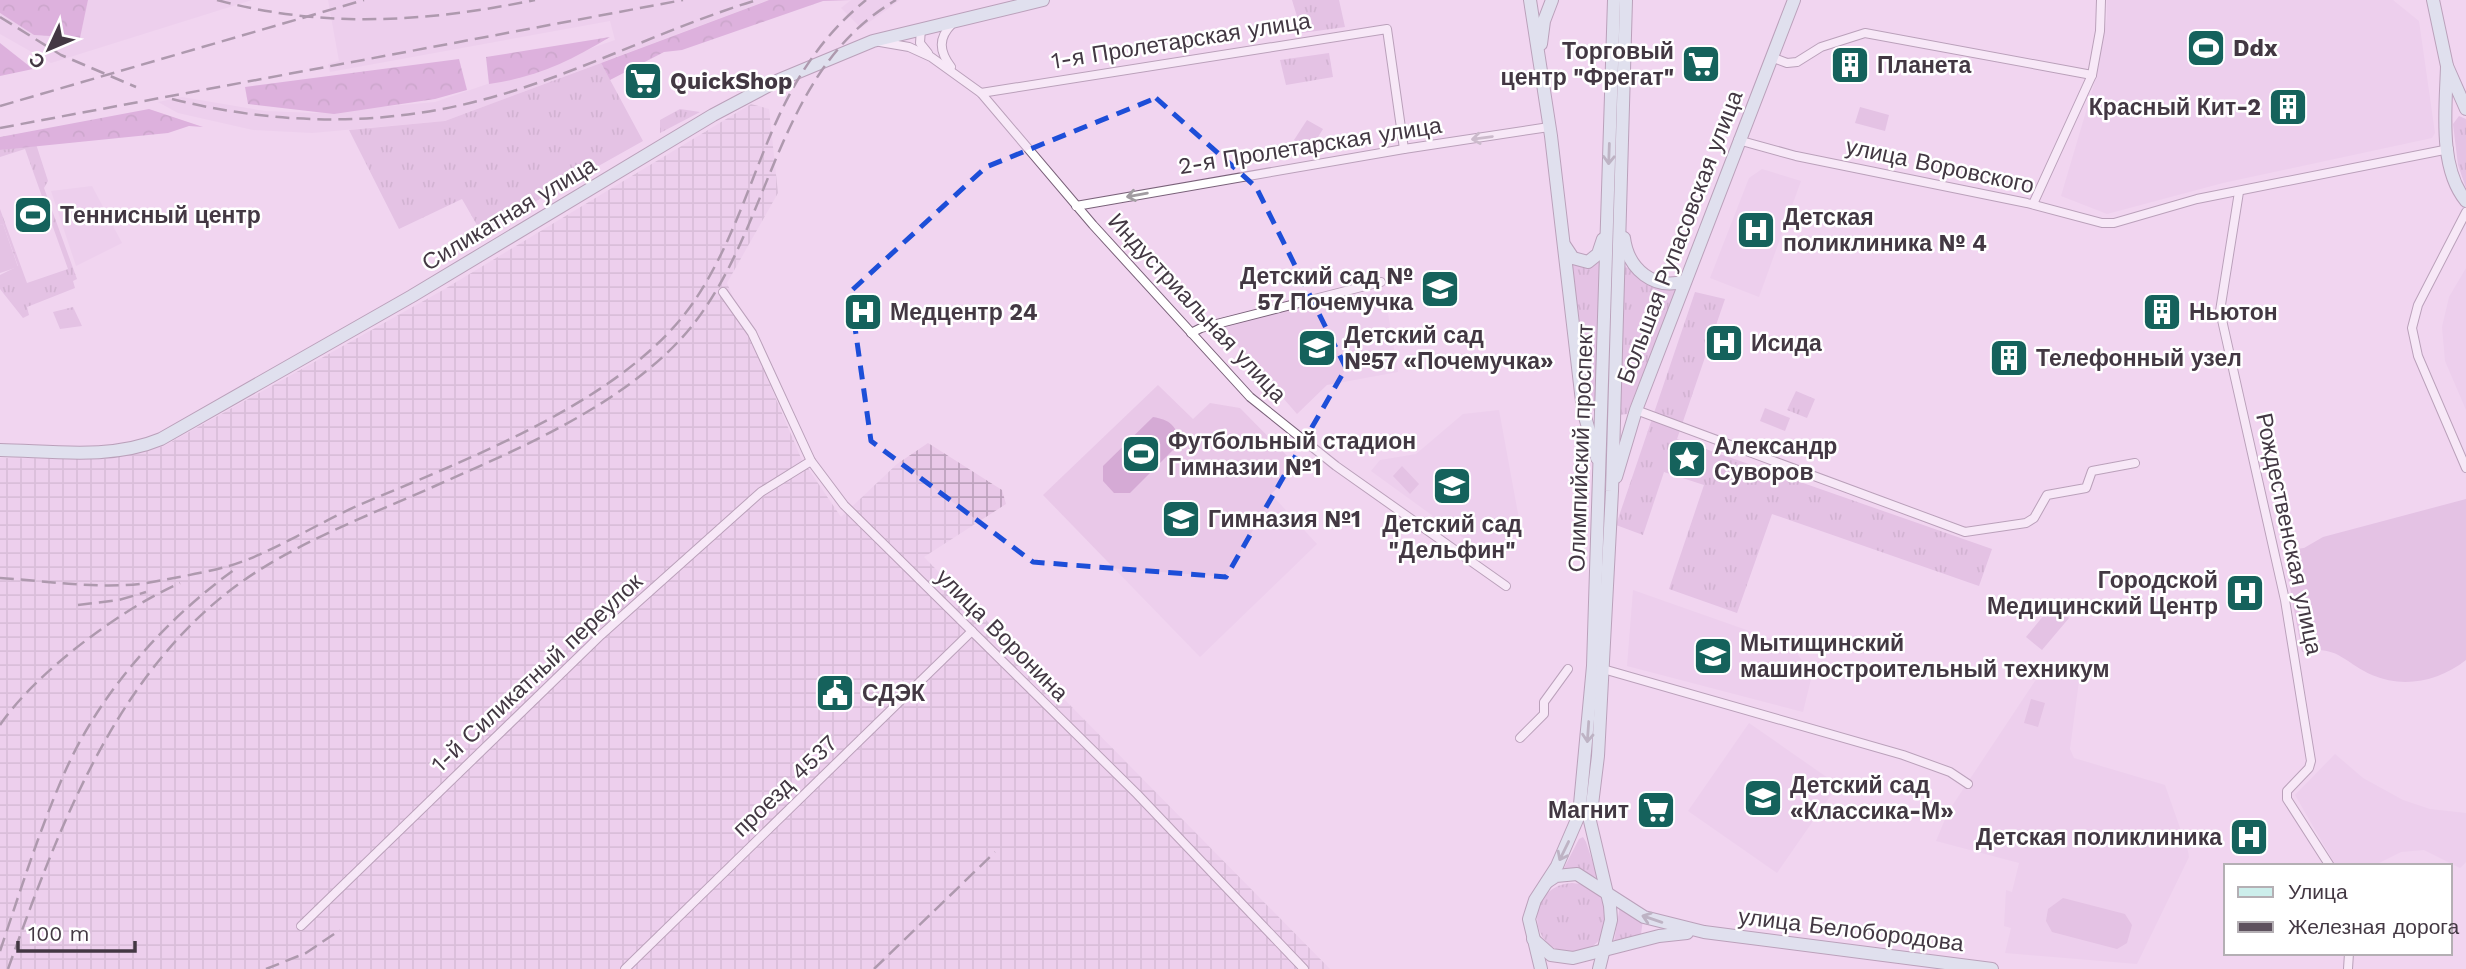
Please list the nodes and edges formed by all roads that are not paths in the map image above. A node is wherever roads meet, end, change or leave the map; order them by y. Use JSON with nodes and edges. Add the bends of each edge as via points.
{"nodes":[{"id":1,"x":1043,"y":0,"type":"edge"},
{"id":2,"x":1530,"y":0,"type":"edge"},
{"id":3,"x":1552,"y":0,"type":"edge"},
{"id":4,"x":1614,"y":0,"type":"edge"},
{"id":5,"x":1626,"y":0,"type":"edge"},
{"id":6,"x":1794,"y":0,"type":"edge"},
{"id":7,"x":2101,"y":0,"type":"edge"},
{"id":8,"x":2433,"y":0,"type":"edge"},
{"id":9,"x":957,"y":19,"type":"junction"},
{"id":10,"x":921,"y":28,"type":"junction"},
{"id":11,"x":873,"y":41,"type":"junction"},
{"id":12,"x":931,"y":57,"type":"junction"},
{"id":13,"x":1771,"y":57,"type":"junction"},
{"id":14,"x":1540,"y":58,"type":"junction"},
{"id":15,"x":2447,"y":66,"type":"junction"},
{"id":16,"x":958,"y":74,"type":"junction"},
{"id":17,"x":2092,"y":75,"type":"junction"},
{"id":18,"x":981,"y":93,"type":"junction"},
{"id":19,"x":2466,"y":111,"type":"edge"},
{"id":20,"x":2447,"y":126,"type":"junction"},
{"id":21,"x":1549,"y":127,"type":"junction"},
{"id":22,"x":1738,"y":140,"type":"junction"},
{"id":23,"x":1405,"y":149,"type":"junction"},
{"id":24,"x":2449,"y":149,"type":"junction"},
{"id":25,"x":2239,"y":192,"type":"junction"},
{"id":26,"x":2466,"y":201,"type":"edge"},
{"id":27,"x":2033,"y":204,"type":"junction"},
{"id":28,"x":1076,"y":206,"type":"junction"},
{"id":29,"x":2466,"y":212,"type":"edge"},
{"id":30,"x":1607,"y":218,"type":"junction"},
{"id":31,"x":1622,"y":220,"type":"junction"},
{"id":32,"x":1564,"y":244,"type":"junction"},
{"id":33,"x":1685,"y":281,"type":"junction"},
{"id":34,"x":1381,"y":282,"type":"dead end"},
{"id":35,"x":723,"y":292,"type":"dead end"},
{"id":36,"x":1191,"y":334,"type":"junction"},
{"id":37,"x":1636,"y":410,"type":"junction"},
{"id":38,"x":0,"y":450,"type":"edge"},
{"id":39,"x":811,"y":461,"type":"junction"},
{"id":40,"x":2135,"y":463,"type":"dead end"},
{"id":41,"x":1600,"y":468,"type":"junction"},
{"id":42,"x":2466,"y":468,"type":"edge"},
{"id":43,"x":1612,"y":491,"type":"junction"},
{"id":44,"x":1506,"y":586,"type":"dead end"},
{"id":45,"x":972,"y":631,"type":"junction"},
{"id":46,"x":1567,"y":669,"type":"dead end"},
{"id":47,"x":1603,"y":669,"type":"junction"},
{"id":48,"x":1520,"y":738,"type":"dead end"},
{"id":49,"x":1968,"y":783,"type":"dead end"},
{"id":50,"x":2329,"y":864,"type":"edge"},
{"id":51,"x":1541,"y":887,"type":"junction"},
{"id":52,"x":1607,"y":892,"type":"junction"},
{"id":53,"x":301,"y":926,"type":"dead end"},
{"id":54,"x":1704,"y":932,"type":"junction"},
{"id":55,"x":1533,"y":939,"type":"junction"},
{"id":56,"x":1604,"y":949,"type":"junction"},
{"id":57,"x":625,"y":969,"type":"edge"},
{"id":58,"x":1304,"y":969,"type":"edge"},
{"id":59,"x":1541,"y":969,"type":"edge"},
{"id":60,"x":1600,"y":969,"type":"edge"},
{"id":61,"x":1992,"y":969,"type":"edge"}],
"edges":[{"from":1,"to":9,"type":"main road","name":"Силикатная улица"},
{"from":2,"to":14,"type":"main road"},
{"from":3,"to":14,"type":"main road","via":[[1544,21]]},
{"from":4,"to":30,"type":"main road","name":"Олимпийский проспект","one_way":true},
{"from":5,"to":31,"type":"main road","name":"Олимпийский проспект"},
{"from":6,"to":13,"type":"main road","name":"Большая Рупасовская улица"},
{"from":7,"to":17,"type":"street"},
{"from":8,"to":15,"type":"main road"},
{"from":9,"to":10,"type":"main road","name":"Силикатная улица"},
{"from":9,"to":16,"type":"street","name":"Индустриальная улица","via":[[941,43],[942,53]]},
{"from":10,"to":11,"type":"main road","name":"Силикатная улица"},
{"from":10,"to":12,"type":"street","via":[[920,43]]},
{"from":11,"to":12,"type":"street","name":"Индустриальная улица","via":[[909,47]]},
{"from":11,"to":38,"type":"main road","name":"Силикатная улица","via":[[779,80],[713,115],[412,296],[161,439],[100,453]]},
{"from":12,"to":16,"type":"street","name":"Индустриальная улица"},
{"from":13,"to":17,"type":"street","via":[[1797,62],[1830,43],[1865,33]]},
{"from":13,"to":22,"type":"main road","name":"Большая Рупасовская улица"},
{"from":14,"to":21,"type":"main road"},
{"from":15,"to":19,"type":"main road"},
{"from":15,"to":20,"type":"main road"},
{"from":16,"to":18,"type":"street","name":"Индустриальная улица"},
{"from":17,"to":27,"type":"street"},
{"from":18,"to":23,"type":"street","name":"1-я Пролетарская улица","via":[[1387,29]]},
{"from":18,"to":28,"type":"street","name":"Индустриальная улица"},
{"from":19,"to":20,"type":"main road","via":[[2454,114]]},
{"from":20,"to":24,"type":"main road"},
{"from":21,"to":23,"type":"street","name":"2-я Пролетарская улица","one_way":true},
{"from":21,"to":32,"type":"main road"},
{"from":22,"to":27,"type":"street","name":"улица Воровского"},
{"from":22,"to":33,"type":"main road","name":"Большая Рупасовская улица"},
{"from":23,"to":28,"type":"street","name":"2-я Пролетарская улица","one_way":true},
{"from":24,"to":25,"type":"street","name":"улица Воровского"},
{"from":24,"to":26,"type":"main road","via":[[2455,183]]},
{"from":25,"to":27,"type":"street","name":"улица Воровского","via":[[2102,223]]},
{"from":25,"to":50,"type":"street","name":"Рождественская улица","via":[[2220,311],[2288,613],[2311,761],[2287,792],[2287,799]]},
{"from":28,"to":36,"type":"street","name":"Индустриальная улица"},
{"from":29,"to":42,"type":"street","via":[[2418,305],[2412,328],[2418,356]]},
{"from":30,"to":32,"type":"main road","via":[[1601,249],[1591,260],[1577,260]]},
{"from":30,"to":41,"type":"main road","name":"Олимпийский проспект"},
{"from":31,"to":33,"type":"main road","via":[[1625,247],[1636,268],[1656,281]]},
{"from":31,"to":43,"type":"main road","name":"Олимпийский проспект"},
{"from":32,"to":41,"type":"main road","via":[[1583,411]]},
{"from":33,"to":37,"type":"main road","name":"Большая Рупасовская улица"},
{"from":34,"to":36,"type":"street"},
{"from":35,"to":39,"type":"street","name":"улица Воронина","via":[[752,333]]},
{"from":36,"to":44,"type":"street","name":"Индустриальная улица","via":[[1275,420]]},
{"from":37,"to":40,"type":"street","via":[[1965,532],[2026,523],[2047,495],[2086,488],[2092,471]]},
{"from":37,"to":43,"type":"main road","name":"Большая Рупасовская улица"},
{"from":39,"to":45,"type":"street","name":"улица Воронина","via":[[844,505]]},
{"from":39,"to":53,"type":"street","name":"1-й Силикатный переулок","via":[[761,492],[601,635]]},
{"from":41,"to":51,"type":"main road","name":"Олимпийский проспект","one_way":true,"via":[[1597,607],[1579,815],[1557,866]]},
{"from":43,"to":47,"type":"main road","name":"Олимпийский проспект"},
{"from":45,"to":57,"type":"street","name":"проезд 4537"},
{"from":45,"to":58,"type":"street","name":"улица Воронина"},
{"from":46,"to":48,"type":"street","via":[[1544,702],[1544,714]]},
{"from":47,"to":49,"type":"street","via":[[1903,755]]},
{"from":47,"to":52,"type":"main road","name":"Олимпийский проспект","via":[[1590,821]]},
{"from":51,"to":52,"type":"main road","via":[[1556,876],[1577,874]]},
{"from":51,"to":55,"type":"main road","name":"Олимпийский проспект","via":[[1530,919]]},
{"from":54,"to":52,"type":"main road","one_way":true,"via":[[1644,917]]},
{"from":52,"to":56,"type":"main road","name":"Олимпийский проспект","via":[[1611,920]]},
{"from":54,"to":56,"type":"main road"},
{"from":54,"to":61,"type":"main road","name":"улица Белобородова"},
{"from":55,"to":56,"type":"main road","via":[[1561,958]]},
{"from":55,"to":59,"type":"main road","name":"Олимпийский проспект"},
{"from":56,"to":60,"type":"main road","name":"Олимпийский проспект"}]}
